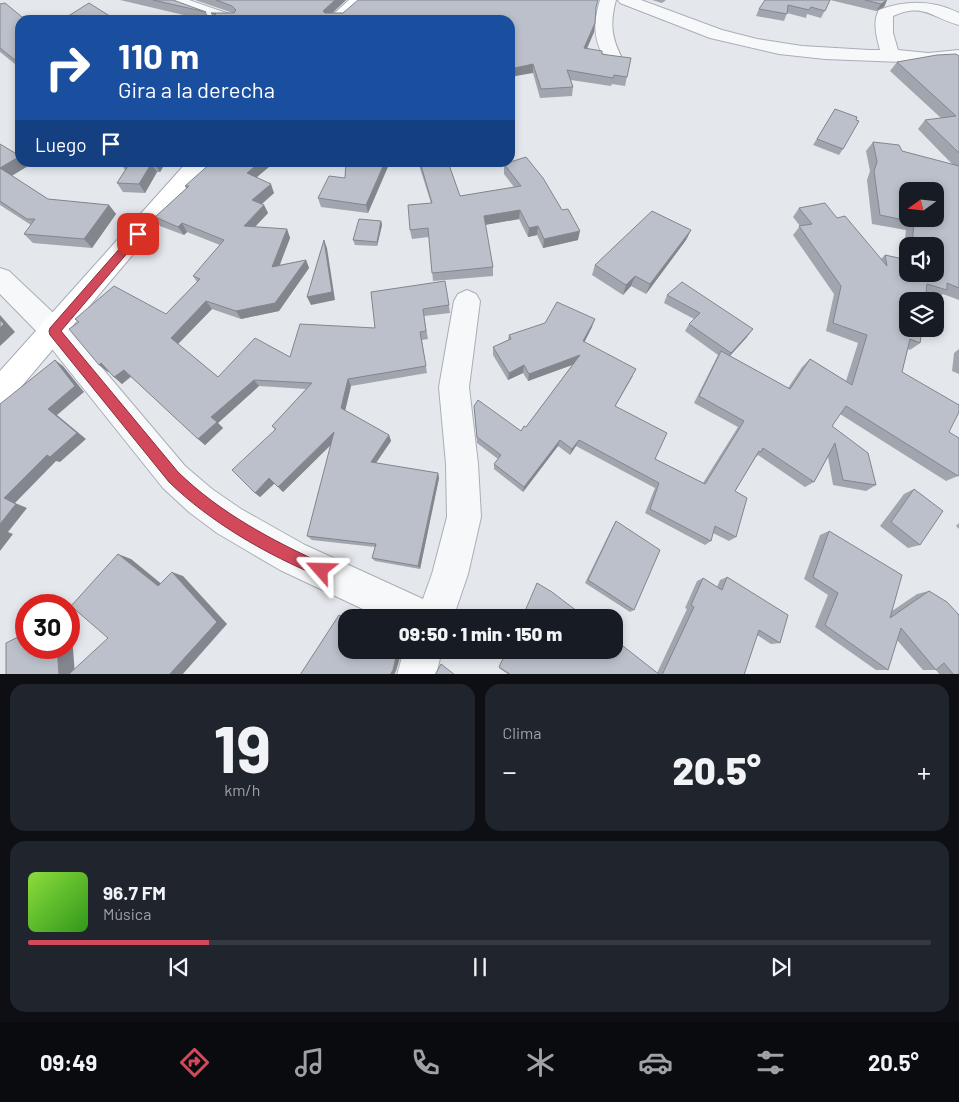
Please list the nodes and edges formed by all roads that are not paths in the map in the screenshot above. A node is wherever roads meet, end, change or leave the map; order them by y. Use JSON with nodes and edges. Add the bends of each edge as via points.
{"nodes":[{"id":1,"x":173,"y":0,"type":"edge"},
{"id":2,"x":359,"y":0,"type":"edge"},
{"id":3,"x":608,"y":0,"type":"edge"},
{"id":4,"x":626,"y":0,"type":"edge"},
{"id":5,"x":215,"y":15,"type":"edge"},
{"id":6,"x":341,"y":15,"type":"edge"},
{"id":7,"x":959,"y":20,"type":"edge"},
{"id":8,"x":890,"y":55,"type":"junction"},
{"id":9,"x":959,"y":55,"type":"edge"},
{"id":10,"x":613,"y":58,"type":"edge"},
{"id":11,"x":196,"y":167,"type":"edge"},
{"id":12,"x":0,"y":278,"type":"edge"},
{"id":13,"x":467,"y":301,"type":"dead end"},
{"id":14,"x":54,"y":331,"type":"junction"},
{"id":15,"x":3,"y":383,"type":"edge"},
{"id":16,"x":405,"y":609,"type":"edge"},
{"id":17,"x":437,"y":609,"type":"edge"},
{"id":18,"x":420,"y":659,"type":"edge"},
{"id":19,"x":416,"y":674,"type":"edge"}],
"edges":[{"from":1,"to":5,"type":"street"},
{"from":2,"to":6,"type":"main road"},
{"from":3,"to":10,"type":"street","via":[[602,25],[603,40]]},
{"from":4,"to":8,"type":"street","via":[[718,34],[775,47],[851,56]]},
{"from":7,"to":8,"type":"street","via":[[932,5],[895,6],[885,14],[884,33]]},
{"from":8,"to":9,"type":"street","via":[[928,58]]},
{"from":11,"to":14,"type":"main road"},
{"from":12,"to":14,"type":"street"},
{"from":13,"to":17,"type":"street","via":[[454,387],[464,517]]},
{"from":14,"to":15,"type":"main road"},
{"from":14,"to":16,"type":"street","via":[[192,495],[269,546]]},
{"from":18,"to":19,"type":"street"}]}
